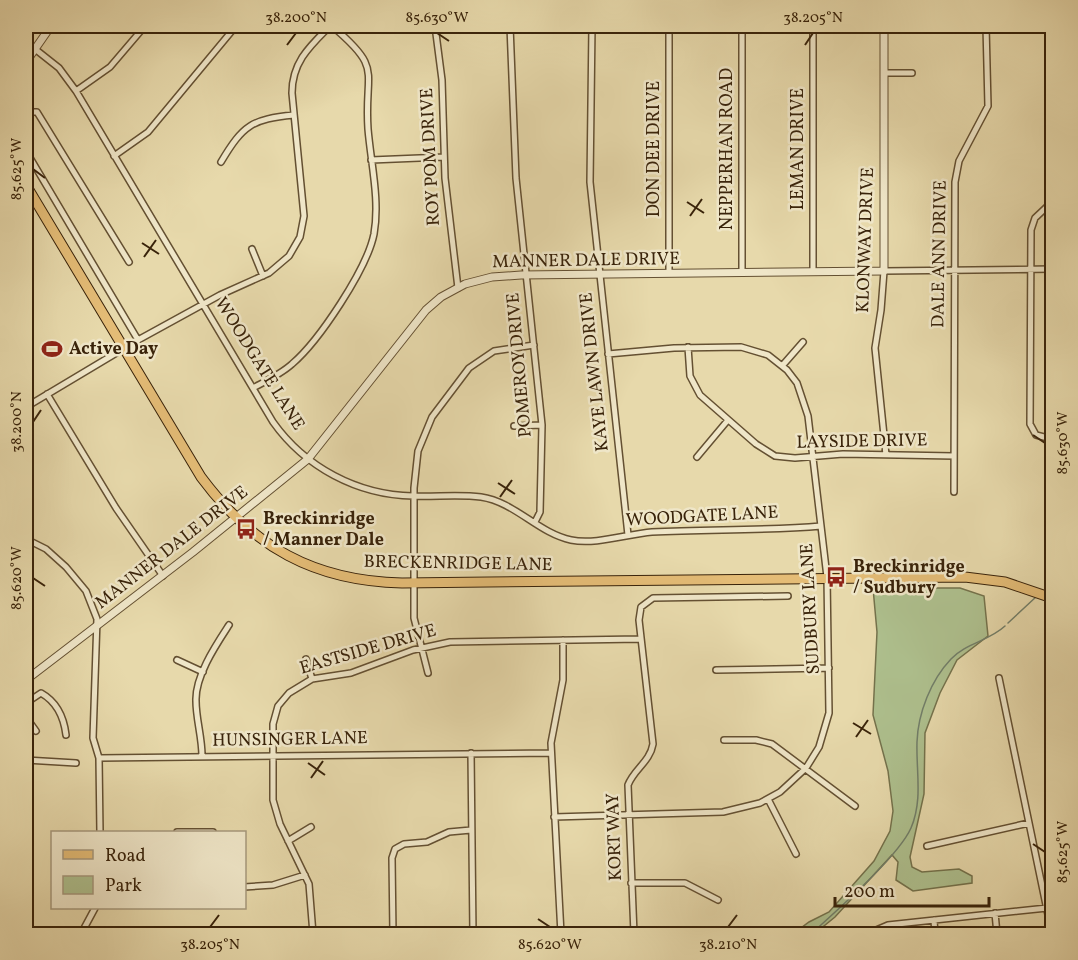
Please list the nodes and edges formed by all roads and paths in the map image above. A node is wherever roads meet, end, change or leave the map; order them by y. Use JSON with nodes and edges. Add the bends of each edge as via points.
{"nodes":[{"id":1,"x":51,"y":26,"type":"edge"},
{"id":2,"x":145,"y":26,"type":"edge"},
{"id":3,"x":236,"y":26,"type":"edge"},
{"id":4,"x":331,"y":26,"type":"edge"},
{"id":5,"x":435,"y":26,"type":"edge"},
{"id":6,"x":510,"y":26,"type":"edge"},
{"id":7,"x":592,"y":26,"type":"edge"},
{"id":8,"x":669,"y":26,"type":"edge"},
{"id":9,"x":742,"y":26,"type":"edge"},
{"id":10,"x":813,"y":26,"type":"edge"},
{"id":11,"x":884,"y":26,"type":"edge"},
{"id":12,"x":986,"y":26,"type":"edge"},
{"id":13,"x":35,"y":49,"type":"junction"},
{"id":14,"x":26,"y":62,"type":"edge"},
{"id":15,"x":912,"y":72,"type":"dead end"},
{"id":16,"x":884,"y":73,"type":"junction"},
{"id":17,"x":76,"y":91,"type":"junction"},
{"id":18,"x":294,"y":115,"type":"junction"},
{"id":19,"x":26,"y":118,"type":"edge"},
{"id":20,"x":26,"y":151,"type":"edge"},
{"id":21,"x":114,"y":156,"type":"junction"},
{"id":22,"x":444,"y":157,"type":"junction"},
{"id":23,"x":371,"y":160,"type":"junction"},
{"id":24,"x":222,"y":162,"type":"dead end"},
{"id":25,"x":26,"y":185,"type":"edge"},
{"id":26,"x":1053,"y":202,"type":"edge"},
{"id":27,"x":252,"y":249,"type":"dead end"},
{"id":28,"x":129,"y":262,"type":"dead end"},
{"id":29,"x":1030,"y":269,"type":"junction"},
{"id":30,"x":1053,"y":269,"type":"edge"},
{"id":31,"x":954,"y":270,"type":"junction"},
{"id":32,"x":884,"y":271,"type":"junction"},
{"id":33,"x":813,"y":272,"type":"junction"},
{"id":34,"x":669,"y":273,"type":"junction"},
{"id":35,"x":742,"y":273,"type":"junction"},
{"id":36,"x":599,"y":275,"type":"junction"},
{"id":37,"x":263,"y":276,"type":"junction"},
{"id":38,"x":526,"y":276,"type":"junction"},
{"id":39,"x":458,"y":288,"type":"junction"},
{"id":40,"x":204,"y":305,"type":"junction"},
{"id":41,"x":138,"y":340,"type":"junction"},
{"id":42,"x":803,"y":342,"type":"dead end"},
{"id":43,"x":534,"y":345,"type":"junction"},
{"id":44,"x":688,"y":347,"type":"junction"},
{"id":45,"x":124,"y":350,"type":"junction"},
{"id":46,"x":608,"y":354,"type":"junction"},
{"id":47,"x":782,"y":366,"type":"junction"},
{"id":48,"x":253,"y":388,"type":"junction"},
{"id":49,"x":47,"y":394,"type":"junction"},
{"id":50,"x":26,"y":407,"type":"edge"},
{"id":51,"x":728,"y":420,"type":"junction"},
{"id":52,"x":542,"y":425,"type":"junction"},
{"id":53,"x":514,"y":426,"type":"dead end"},
{"id":54,"x":1053,"y":439,"type":"edge"},
{"id":55,"x":886,"y":455,"type":"junction"},
{"id":56,"x":954,"y":456,"type":"junction"},
{"id":57,"x":697,"y":457,"type":"dead end"},
{"id":58,"x":813,"y":457,"type":"junction"},
{"id":59,"x":308,"y":459,"type":"junction"},
{"id":60,"x":954,"y":492,"type":"dead end"},
{"id":61,"x":414,"y":496,"type":"junction"},
{"id":62,"x":235,"y":518,"type":"junction"},
{"id":63,"x":536,"y":522,"type":"junction"},
{"id":64,"x":821,"y":526,"type":"junction"},
{"id":65,"x":628,"y":535,"type":"junction"},
{"id":66,"x":26,"y":538,"type":"edge"},
{"id":67,"x":163,"y":576,"type":"junction"},
{"id":68,"x":828,"y":578,"type":"junction"},
{"id":69,"x":414,"y":583,"type":"junction"},
{"id":70,"x":788,"y":596,"type":"dead end"},
{"id":71,"x":1053,"y":598,"type":"edge"},
{"id":72,"x":230,"y":625,"type":"dead end"},
{"id":73,"x":97,"y":626,"type":"junction"},
{"id":74,"x":641,"y":639,"type":"junction"},
{"id":75,"x":563,"y":640,"type":"junction"},
{"id":76,"x":421,"y":648,"type":"junction"},
{"id":77,"x":306,"y":659,"type":"dead end"},
{"id":78,"x":177,"y":660,"type":"dead end"},
{"id":79,"x":829,"y":668,"type":"junction"},
{"id":80,"x":716,"y":670,"type":"dead end"},
{"id":81,"x":203,"y":672,"type":"junction"},
{"id":82,"x":428,"y":673,"type":"dead end"},
{"id":83,"x":999,"y":678,"type":"dead end"},
{"id":84,"x":312,"y":679,"type":"junction"},
{"id":85,"x":26,"y":680,"type":"edge"},
{"id":86,"x":26,"y":703,"type":"edge"},
{"id":87,"x":26,"y":717,"type":"edge"},
{"id":88,"x":36,"y":731,"type":"dead end"},
{"id":89,"x":66,"y":735,"type":"dead end"},
{"id":90,"x":724,"y":740,"type":"dead end"},
{"id":91,"x":471,"y":753,"type":"junction"},
{"id":92,"x":551,"y":753,"type":"junction"},
{"id":93,"x":202,"y":756,"type":"junction"},
{"id":94,"x":272,"y":756,"type":"junction"},
{"id":95,"x":99,"y":758,"type":"junction"},
{"id":96,"x":26,"y":760,"type":"edge"},
{"id":97,"x":76,"y":763,"type":"dead end"},
{"id":98,"x":806,"y":768,"type":"junction"},
{"id":99,"x":768,"y":799,"type":"junction"},
{"id":100,"x":855,"y":806,"type":"dead end"},
{"id":101,"x":628,"y":814,"type":"junction"},
{"id":102,"x":554,"y":817,"type":"junction"},
{"id":103,"x":1029,"y":823,"type":"junction"},
{"id":104,"x":311,"y":827,"type":"dead end"},
{"id":105,"x":471,"y":830,"type":"junction"},
{"id":106,"x":100,"y":831,"type":"edge"},
{"id":107,"x":288,"y":841,"type":"junction"},
{"id":108,"x":927,"y":846,"type":"dead end"},
{"id":109,"x":796,"y":854,"type":"dead end"},
{"id":110,"x":305,"y":875,"type":"junction"},
{"id":111,"x":631,"y":883,"type":"junction"},
{"id":112,"x":246,"y":887,"type":"edge"},
{"id":113,"x":718,"y":900,"type":"dead end"},
{"id":114,"x":1047,"y":908,"type":"junction"},
{"id":115,"x":94,"y":909,"type":"edge"},
{"id":116,"x":995,"y":913,"type":"junction"},
{"id":117,"x":934,"y":920,"type":"junction"},
{"id":118,"x":81,"y":934,"type":"edge"},
{"id":119,"x":313,"y":934,"type":"edge"},
{"id":120,"x":393,"y":934,"type":"edge"},
{"id":121,"x":472,"y":934,"type":"edge"},
{"id":122,"x":561,"y":934,"type":"edge"},
{"id":123,"x":634,"y":934,"type":"edge"},
{"id":124,"x":867,"y":934,"type":"edge"},
{"id":125,"x":935,"y":934,"type":"edge"},
{"id":126,"x":997,"y":934,"type":"edge"},
{"id":127,"x":1052,"y":934,"type":"edge"}],
"edges":[{"from":1,"to":13,"type":"street"},
{"from":2,"to":17,"type":"street","via":[[110,67]]},
{"from":3,"to":21,"type":"street","via":[[148,132]]},
{"from":4,"to":18,"type":"street","via":[[306,51],[296,68],[292,83]]},
{"from":4,"to":23,"type":"street","via":[[359,49],[367,63]]},
{"from":5,"to":22,"type":"street","name":"ROY POM DRIVE","via":[[442,80]]},
{"from":6,"to":38,"type":"street","name":"POMEROY DRIVE","via":[[515,169]]},
{"from":7,"to":36,"type":"street","name":"KAYE LAWN DRIVE","via":[[590,182]]},
{"from":8,"to":34,"type":"street","name":"DON DEE DRIVE"},
{"from":9,"to":35,"type":"street","name":"NEPPERHAN ROAD"},
{"from":10,"to":33,"type":"street","name":"LEMAN DRIVE"},
{"from":11,"to":16,"type":"street","name":"KLONWAY DRIVE"},
{"from":12,"to":31,"type":"street","name":"DALE ANN DRIVE","via":[[990,97],[987,112],[957,168]]},
{"from":13,"to":14,"type":"street"},
{"from":13,"to":17,"type":"street","name":"WOODGATE LANE","via":[[60,68]]},
{"from":15,"to":16,"type":"street"},
{"from":16,"to":32,"type":"street","name":"KLONWAY DRIVE"},
{"from":17,"to":21,"type":"street","name":"WOODGATE LANE"},
{"from":18,"to":24,"type":"street","via":[[252,123],[236,137]]},
{"from":18,"to":37,"type":"street","via":[[302,231],[289,256]]},
{"from":19,"to":28,"type":"street","via":[[37,112]]},
{"from":20,"to":41,"type":"street"},
{"from":21,"to":40,"type":"street","name":"WOODGATE LANE"},
{"from":22,"to":23,"type":"street"},
{"from":22,"to":39,"type":"street","name":"ROY POM DRIVE"},
{"from":23,"to":48,"type":"street","via":[[374,234],[362,269],[301,355]]},
{"from":25,"to":45,"type":"main road","name":"BRECKENRIDGE LANE"},
{"from":26,"to":29,"type":"street","via":[[1032,225]]},
{"from":27,"to":37,"type":"street"},
{"from":29,"to":30,"type":"street","name":"MANNER DALE DRIVE"},
{"from":29,"to":31,"type":"street","name":"MANNER DALE DRIVE"},
{"from":29,"to":54,"type":"street","via":[[1030,424],[1036,435]]},
{"from":31,"to":32,"type":"street","name":"MANNER DALE DRIVE"},
{"from":31,"to":56,"type":"street","name":"DALE ANN DRIVE"},
{"from":32,"to":33,"type":"street","name":"MANNER DALE DRIVE"},
{"from":32,"to":55,"type":"street","name":"KLONWAY DRIVE","via":[[875,354]]},
{"from":33,"to":35,"type":"street","name":"MANNER DALE DRIVE"},
{"from":34,"to":35,"type":"street","name":"MANNER DALE DRIVE"},
{"from":34,"to":36,"type":"street","name":"MANNER DALE DRIVE"},
{"from":36,"to":38,"type":"street","name":"MANNER DALE DRIVE"},
{"from":36,"to":46,"type":"street","name":"KAYE LAWN DRIVE"},
{"from":37,"to":40,"type":"street"},
{"from":38,"to":39,"type":"street","name":"MANNER DALE DRIVE","via":[[492,277]]},
{"from":38,"to":43,"type":"street","name":"POMEROY DRIVE"},
{"from":39,"to":59,"type":"street","name":"MANNER DALE DRIVE","via":[[441,297],[412,324]]},
{"from":40,"to":41,"type":"street"},
{"from":40,"to":48,"type":"street","name":"WOODGATE LANE"},
{"from":41,"to":45,"type":"street"},
{"from":42,"to":47,"type":"street"},
{"from":43,"to":52,"type":"street","name":"POMEROY DRIVE"},
{"from":43,"to":61,"type":"street","via":[[494,351],[477,360],[464,374],[424,434],[415,467]]},
{"from":44,"to":46,"type":"street","name":"SUDBURY LANE"},
{"from":44,"to":47,"type":"street","name":"SUDBURY LANE","via":[[750,348]]},
{"from":44,"to":51,"type":"street","name":"LAYSIDE DRIVE","via":[[694,386]]},
{"from":45,"to":49,"type":"street"},
{"from":45,"to":62,"type":"main road","name":"BRECKENRIDGE LANE","via":[[201,477]]},
{"from":46,"to":65,"type":"street","name":"KAYE LAWN DRIVE"},
{"from":47,"to":58,"type":"street","name":"SUDBURY LANE","via":[[805,399]]},
{"from":48,"to":59,"type":"street","name":"WOODGATE LANE","via":[[281,433]]},
{"from":49,"to":50,"type":"street"},
{"from":49,"to":67,"type":"street","via":[[116,508]]},
{"from":51,"to":57,"type":"street"},
{"from":51,"to":58,"type":"street","name":"LAYSIDE DRIVE","via":[[775,456]]},
{"from":52,"to":53,"type":"street"},
{"from":52,"to":63,"type":"street","name":"POMEROY DRIVE"},
{"from":55,"to":56,"type":"street","name":"LAYSIDE DRIVE"},
{"from":55,"to":58,"type":"street","name":"LAYSIDE DRIVE"},
{"from":56,"to":60,"type":"street","name":"DALE ANN DRIVE"},
{"from":58,"to":64,"type":"street","name":"SUDBURY LANE"},
{"from":59,"to":61,"type":"street","name":"WOODGATE LANE","via":[[357,486]]},
{"from":59,"to":62,"type":"street","name":"MANNER DALE DRIVE"},
{"from":61,"to":63,"type":"street","name":"WOODGATE LANE","via":[[489,498]]},
{"from":61,"to":69,"type":"street"},
{"from":62,"to":67,"type":"street","name":"MANNER DALE DRIVE"},
{"from":62,"to":69,"type":"main road","name":"BRECKENRIDGE LANE","via":[[277,550],[309,566],[353,579]]},
{"from":63,"to":65,"type":"street","name":"WOODGATE LANE","via":[[574,540]]},
{"from":64,"to":65,"type":"street","name":"WOODGATE LANE"},
{"from":64,"to":68,"type":"street","name":"SUDBURY LANE"},
{"from":66,"to":73,"type":"street","via":[[54,555],[79,582],[91,602]]},
{"from":67,"to":73,"type":"street","name":"MANNER DALE DRIVE"},
{"from":68,"to":69,"type":"main road","name":"BRECKENRIDGE LANE"},
{"from":68,"to":71,"type":"main road","name":"BRECKENRIDGE LANE","via":[[965,577],[1027,588]]},
{"from":68,"to":79,"type":"street","name":"SUDBURY LANE"},
{"from":69,"to":76,"type":"street","via":[[414,618]]},
{"from":70,"to":74,"type":"street","name":"KORT WAY","via":[[649,599],[639,614]]},
{"from":72,"to":81,"type":"street"},
{"from":73,"to":85,"type":"street","name":"MANNER DALE DRIVE"},
{"from":73,"to":95,"type":"street","via":[[93,738]]},
{"from":74,"to":75,"type":"street","name":"EASTSIDE DRIVE"},
{"from":74,"to":101,"type":"street","name":"KORT WAY","via":[[652,747],[647,760],[629,781]]},
{"from":75,"to":76,"type":"street","name":"EASTSIDE DRIVE","via":[[450,642]]},
{"from":75,"to":92,"type":"street","via":[[563,680]]},
{"from":76,"to":82,"type":"street"},
{"from":76,"to":84,"type":"street","name":"EASTSIDE DRIVE","via":[[362,671]]},
{"from":77,"to":84,"type":"street"},
{"from":78,"to":81,"type":"street"},
{"from":79,"to":80,"type":"street"},
{"from":79,"to":98,"type":"street","name":"SUDBURY LANE","via":[[829,713]]},
{"from":81,"to":93,"type":"street","via":[[196,702]]},
{"from":83,"to":103,"type":"street"},
{"from":84,"to":94,"type":"street","name":"EASTSIDE DRIVE","via":[[293,688],[278,706]]},
{"from":86,"to":89,"type":"street","via":[[41,693],[46,696],[62,714]]},
{"from":87,"to":88,"type":"street"},
{"from":90,"to":98,"type":"street","via":[[767,742]]},
{"from":91,"to":92,"type":"street","name":"HUNSINGER LANE"},
{"from":91,"to":94,"type":"street","name":"HUNSINGER LANE"},
{"from":91,"to":105,"type":"street"},
{"from":92,"to":102,"type":"street"},
{"from":93,"to":94,"type":"street","name":"HUNSINGER LANE"},
{"from":93,"to":95,"type":"street","name":"HUNSINGER LANE"},
{"from":94,"to":107,"type":"street","name":"EASTSIDE DRIVE","via":[[275,808]]},
{"from":95,"to":106,"type":"street"},
{"from":96,"to":97,"type":"street"},
{"from":98,"to":99,"type":"street","name":"SUDBURY LANE"},
{"from":98,"to":100,"type":"street"},
{"from":99,"to":101,"type":"street","name":"SUDBURY LANE","via":[[731,812]]},
{"from":99,"to":109,"type":"street"},
{"from":101,"to":102,"type":"street","name":"SUDBURY LANE"},
{"from":101,"to":111,"type":"street","name":"KORT WAY"},
{"from":102,"to":122,"type":"street"},
{"from":103,"to":108,"type":"street"},
{"from":103,"to":114,"type":"street"},
{"from":104,"to":107,"type":"street"},
{"from":105,"to":120,"type":"street","via":[[449,832],[395,849]]},
{"from":105,"to":121,"type":"street"},
{"from":107,"to":110,"type":"street","name":"EASTSIDE DRIVE"},
{"from":110,"to":112,"type":"street","via":[[273,885]]},
{"from":110,"to":119,"type":"street","name":"EASTSIDE DRIVE"},
{"from":111,"to":113,"type":"street","via":[[685,883]]},
{"from":111,"to":123,"type":"street","name":"KORT WAY"},
{"from":114,"to":116,"type":"street"},
{"from":114,"to":127,"type":"street"},
{"from":115,"to":118,"type":"street"},
{"from":116,"to":117,"type":"street"},
{"from":116,"to":126,"type":"street"},
{"from":117,"to":124,"type":"street","via":[[888,925]]},
{"from":117,"to":125,"type":"street"}]}
